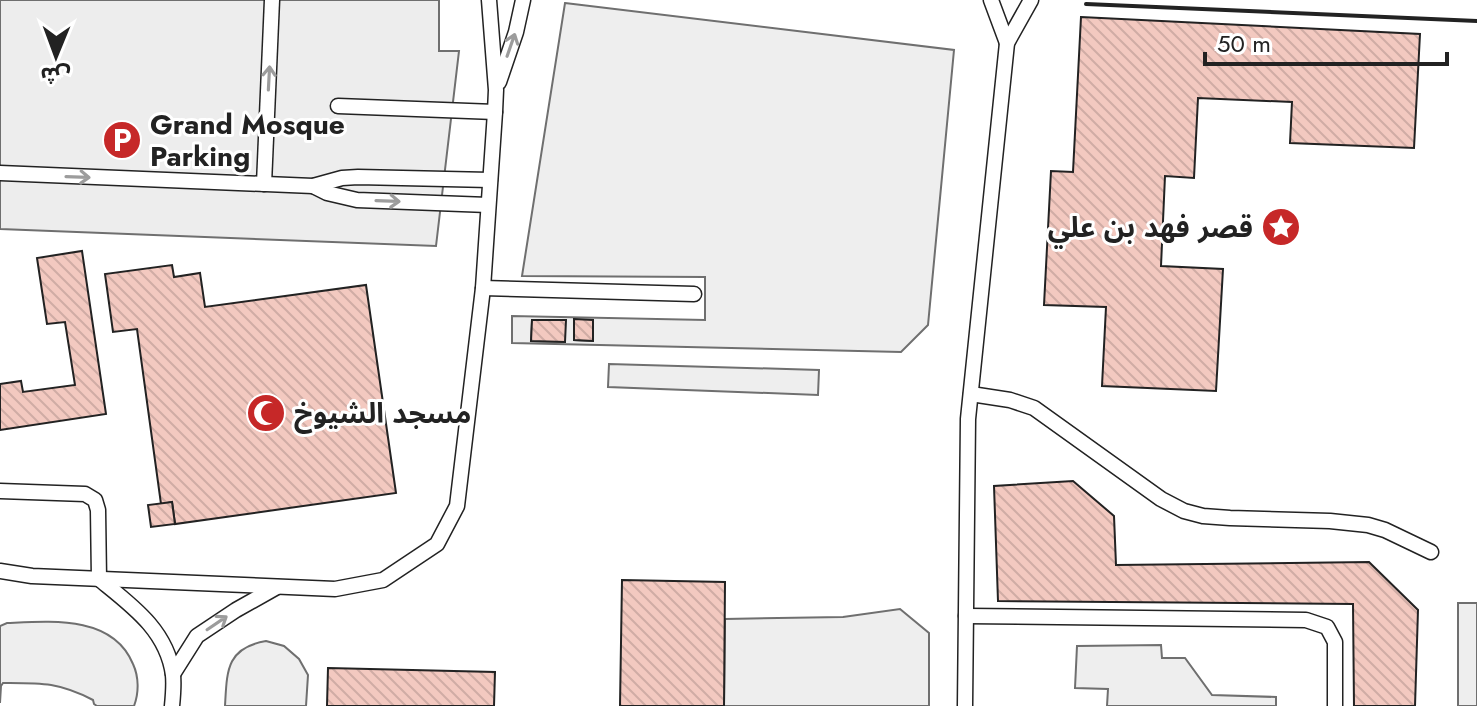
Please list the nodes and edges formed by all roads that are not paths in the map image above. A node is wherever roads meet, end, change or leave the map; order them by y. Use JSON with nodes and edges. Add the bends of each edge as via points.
{"nodes":[{"id":1,"x":272,"y":0,"type":"edge"},
{"id":2,"x":489,"y":0,"type":"edge"},
{"id":3,"x":523,"y":0,"type":"edge"},
{"id":4,"x":991,"y":0,"type":"edge"},
{"id":5,"x":1031,"y":0,"type":"edge"},
{"id":6,"x":1007,"y":43,"type":"junction"},
{"id":7,"x":496,"y":90,"type":"junction"},
{"id":8,"x":338,"y":106,"type":"dead end"},
{"id":9,"x":495,"y":112,"type":"junction"},
{"id":10,"x":0,"y":173,"type":"edge"},
{"id":11,"x":490,"y":180,"type":"junction"},
{"id":12,"x":264,"y":184,"type":"junction"},
{"id":13,"x":313,"y":186,"type":"junction"},
{"id":14,"x":488,"y":205,"type":"junction"},
{"id":15,"x":483,"y":288,"type":"junction"},
{"id":16,"x":694,"y":294,"type":"dead end"},
{"id":17,"x":971,"y":394,"type":"junction"},
{"id":18,"x":0,"y":491,"type":"edge"},
{"id":19,"x":1431,"y":552,"type":"dead end"},
{"id":20,"x":0,"y":571,"type":"edge"},
{"id":21,"x":99,"y":579,"type":"junction"},
{"id":22,"x":277,"y":587,"type":"junction"},
{"id":23,"x":966,"y":616,"type":"junction"},
{"id":24,"x":173,"y":674,"type":"junction"},
{"id":25,"x":172,"y":706,"type":"edge"},
{"id":26,"x":965,"y":706,"type":"edge"},
{"id":27,"x":1335,"y":706,"type":"edge"}],
"edges":[{"from":12,"to":1,"type":"lane","one_way":true},
{"from":2,"to":7,"type":"lane"},
{"from":7,"to":3,"type":"lane","one_way":true},
{"from":4,"to":6,"type":"lane"},
{"from":5,"to":6,"type":"lane"},
{"from":6,"to":17,"type":"lane"},
{"from":7,"to":9,"type":"lane"},
{"from":8,"to":9,"type":"lane"},
{"from":9,"to":11,"type":"lane"},
{"from":10,"to":12,"type":"lane","one_way":true},
{"from":11,"to":13,"type":"lane","via":[[358,177]]},
{"from":11,"to":14,"type":"lane"},
{"from":12,"to":13,"type":"lane"},
{"from":13,"to":14,"type":"lane","one_way":true,"via":[[357,200]]},
{"from":14,"to":15,"type":"lane"},
{"from":15,"to":16,"type":"lane"},
{"from":15,"to":22,"type":"lane","via":[[457,506],[437,544],[383,580],[335,589]]},
{"from":17,"to":19,"type":"lane","via":[[1034,408],[1184,511],[1368,525]]},
{"from":17,"to":23,"type":"lane"},
{"from":18,"to":21,"type":"lane","via":[[90,496],[98,510]]},
{"from":20,"to":21,"type":"lane"},
{"from":21,"to":22,"type":"lane"},
{"from":21,"to":24,"type":"lane","via":[[139,612],[163,641]]},
{"from":24,"to":22,"type":"lane","one_way":true,"via":[[197,636]]},
{"from":23,"to":26,"type":"lane"},
{"from":23,"to":27,"type":"lane","via":[[1306,620],[1327,627],[1335,642]]},
{"from":24,"to":25,"type":"lane"}]}
